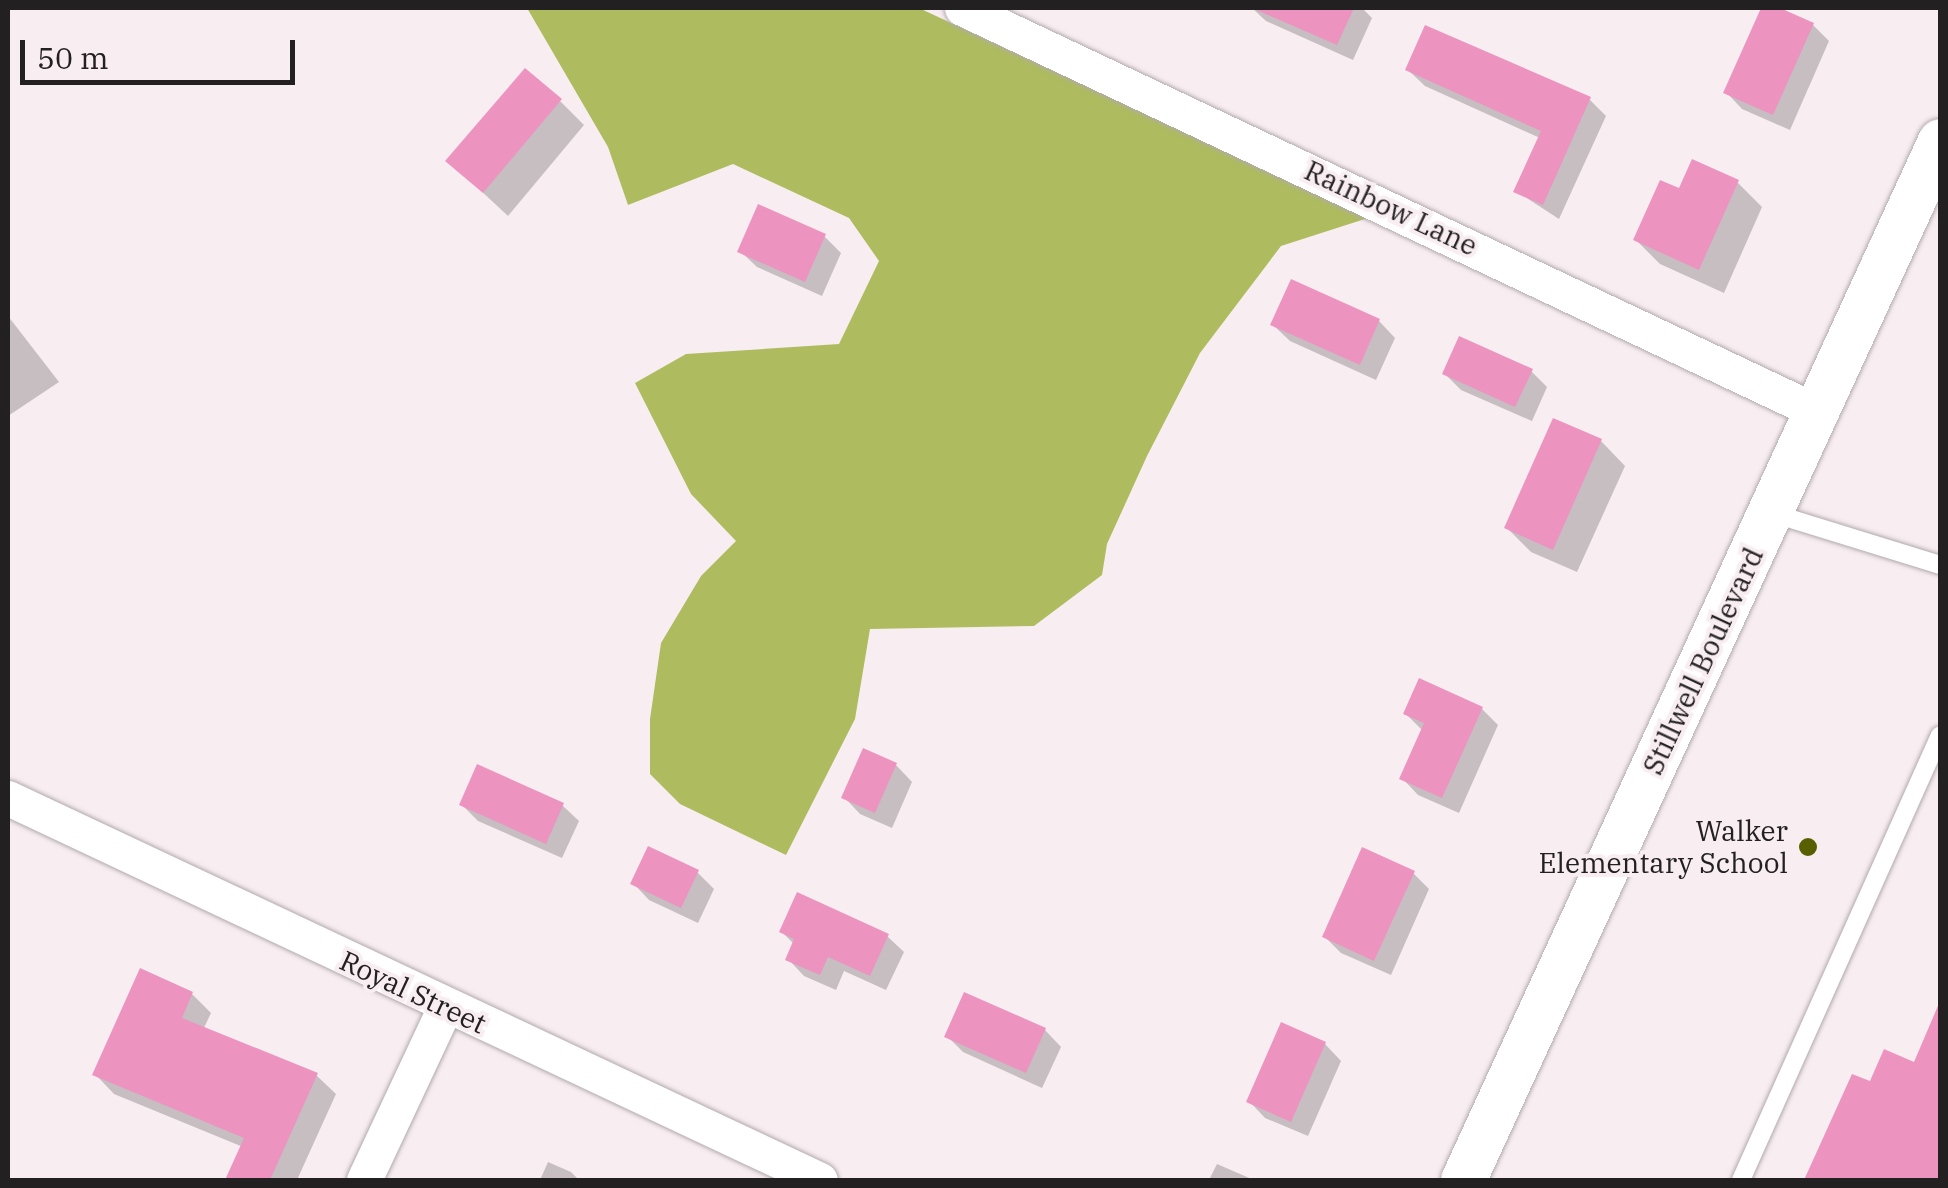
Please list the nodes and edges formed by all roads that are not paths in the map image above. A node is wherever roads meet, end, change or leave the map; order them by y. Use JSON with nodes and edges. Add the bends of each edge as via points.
{"nodes":[{"id":1,"x":962,"y":8,"type":"edge"},
{"id":2,"x":1940,"y":141,"type":"edge"},
{"id":3,"x":1818,"y":412,"type":"junction"},
{"id":4,"x":1772,"y":513,"type":"junction"},
{"id":5,"x":1940,"y":565,"type":"edge"},
{"id":6,"x":1940,"y":735,"type":"edge"},
{"id":7,"x":8,"y":798,"type":"edge"},
{"id":8,"x":445,"y":1008,"type":"junction"},
{"id":9,"x":364,"y":1180,"type":"edge"},
{"id":10,"x":820,"y":1180,"type":"edge"},
{"id":11,"x":1463,"y":1180,"type":"edge"},
{"id":12,"x":1741,"y":1180,"type":"edge"}],
"edges":[{"from":1,"to":3,"type":"street","name":"Rainbow Lane"},
{"from":2,"to":3,"type":"street","name":"Stillwell Boulevard"},
{"from":3,"to":4,"type":"street","name":"Stillwell Boulevard"},
{"from":4,"to":5,"type":"lane"},
{"from":4,"to":11,"type":"street","name":"Stillwell Boulevard"},
{"from":6,"to":12,"type":"lane"},
{"from":7,"to":8,"type":"street","name":"Royal Street"},
{"from":8,"to":9,"type":"street"},
{"from":8,"to":10,"type":"street","name":"Royal Street"}]}
